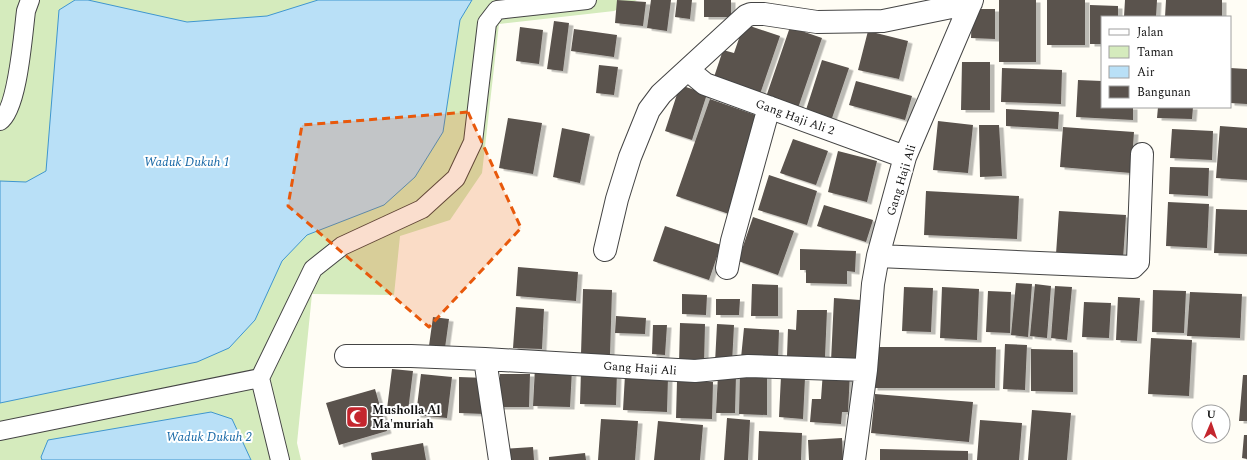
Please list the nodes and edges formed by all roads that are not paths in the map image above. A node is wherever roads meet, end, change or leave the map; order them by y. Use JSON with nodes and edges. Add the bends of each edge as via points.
{"nodes":[{"id":1,"x":30,"y":0,"type":"edge"},
{"id":2,"x":586,"y":0,"type":"edge"},
{"id":3,"x":972,"y":1,"type":"edge"},
{"id":4,"x":688,"y":70,"type":"junction"},
{"id":5,"x":769,"y":108,"type":"junction"},
{"id":6,"x":0,"y":121,"type":"edge"},
{"id":7,"x":1142,"y":154,"type":"dead end"},
{"id":8,"x":905,"y":158,"type":"junction"},
{"id":9,"x":605,"y":250,"type":"dead end"},
{"id":10,"x":878,"y":256,"type":"junction"},
{"id":11,"x":727,"y":268,"type":"dead end"},
{"id":12,"x":346,"y":356,"type":"dead end"},
{"id":13,"x":485,"y":359,"type":"junction"},
{"id":14,"x":866,"y":370,"type":"junction"},
{"id":15,"x":260,"y":378,"type":"junction"},
{"id":16,"x":0,"y":431,"type":"edge"},
{"id":17,"x":280,"y":460,"type":"edge"},
{"id":18,"x":500,"y":460,"type":"edge"},
{"id":19,"x":854,"y":460,"type":"edge"}],
"edges":[{"from":1,"to":6,"type":"lane","via":[[15,90],[4,118]]},
{"from":2,"to":15,"type":"lane","via":[[497,10],[487,23],[473,142],[456,178],[422,209],[342,246],[313,269]]},
{"from":3,"to":4,"type":"street","via":[[883,21],[817,22],[751,14]]},
{"from":3,"to":8,"type":"street","name":"Gang Haji Ali"},
{"from":4,"to":5,"type":"street","name":"Gang Haji Ali 2","via":[[705,84]]},
{"from":4,"to":9,"type":"street","via":[[661,94],[649,110],[630,157]]},
{"from":5,"to":8,"type":"street","name":"Gang Haji Ali 2"},
{"from":5,"to":11,"type":"street","via":[[732,241]]},
{"from":7,"to":10,"type":"street","via":[[1138,262],[1133,267]]},
{"from":8,"to":10,"type":"street","name":"Gang Haji Ali"},
{"from":10,"to":14,"type":"street","name":"Gang Haji Ali","via":[[873,284]]},
{"from":12,"to":13,"type":"street","name":"Gang Haji Ali"},
{"from":13,"to":14,"type":"street","name":"Gang Haji Ali","via":[[694,371],[748,366]]},
{"from":13,"to":18,"type":"street"},
{"from":14,"to":19,"type":"street","name":"Gang Haji Ali"},
{"from":15,"to":16,"type":"lane"},
{"from":15,"to":17,"type":"lane"}]}
